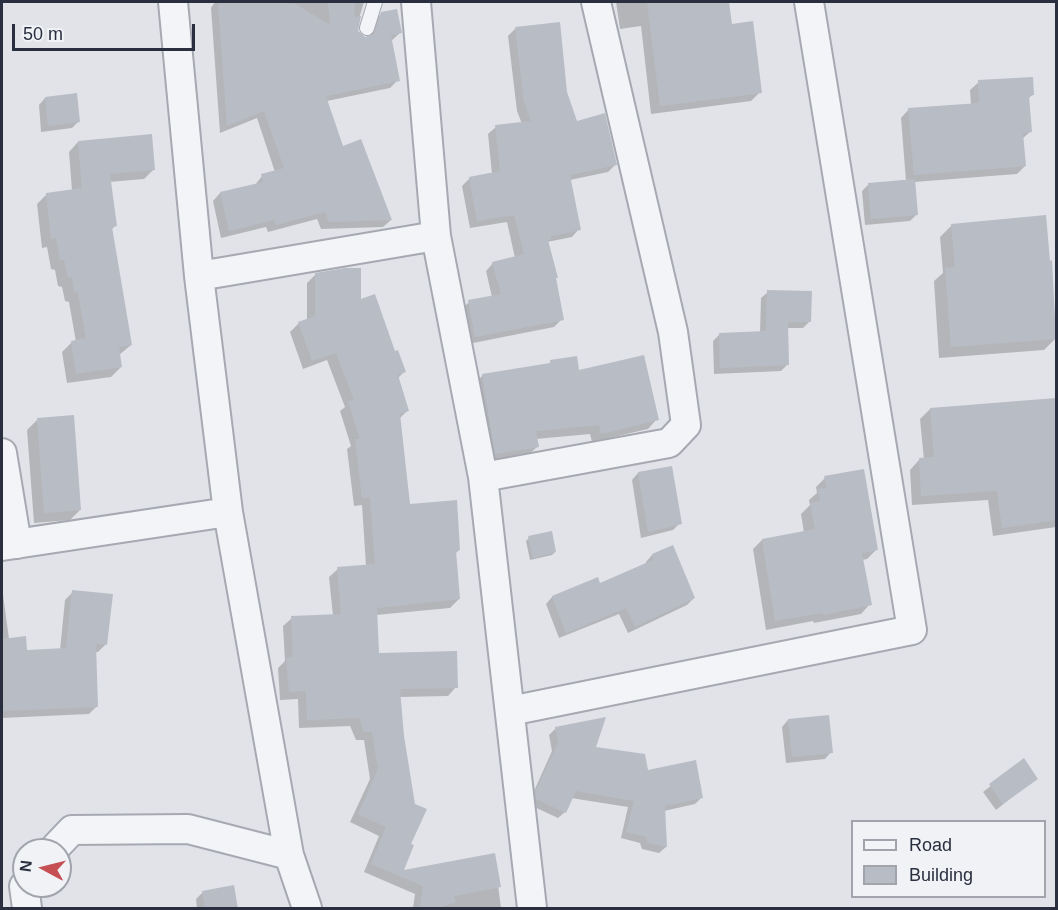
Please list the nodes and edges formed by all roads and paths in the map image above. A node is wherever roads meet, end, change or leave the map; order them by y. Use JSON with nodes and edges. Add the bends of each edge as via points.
{"nodes":[{"id":1,"x":173,"y":2,"type":"edge"},
{"id":2,"x":375,"y":2,"type":"edge"},
{"id":3,"x":416,"y":2,"type":"edge"},
{"id":4,"x":596,"y":2,"type":"edge"},
{"id":5,"x":808,"y":2,"type":"edge"},
{"id":6,"x":367,"y":28,"type":"dead end"},
{"id":7,"x":436,"y":236,"type":"junction"},
{"id":8,"x":199,"y":276,"type":"junction"},
{"id":9,"x":2,"y":453,"type":"edge"},
{"id":10,"x":483,"y":477,"type":"junction"},
{"id":11,"x":228,"y":512,"type":"junction"},
{"id":12,"x":9,"y":545,"type":"edge"},
{"id":13,"x":510,"y":711,"type":"junction"},
{"id":14,"x":64,"y":838,"type":"edge"},
{"id":15,"x":289,"y":855,"type":"junction"},
{"id":16,"x":307,"y":909,"type":"edge"},
{"id":17,"x":532,"y":909,"type":"edge"}],
"edges":[{"from":1,"to":8,"type":"street"},
{"from":2,"to":6,"type":"lane"},
{"from":3,"to":7,"type":"street"},
{"from":4,"to":10,"type":"street","via":[[673,332],[686,425],[669,443]]},
{"from":5,"to":13,"type":"street","via":[[912,630]]},
{"from":7,"to":8,"type":"street"},
{"from":7,"to":10,"type":"street"},
{"from":8,"to":11,"type":"street"},
{"from":9,"to":12,"type":"street"},
{"from":10,"to":13,"type":"street"},
{"from":11,"to":12,"type":"street"},
{"from":11,"to":15,"type":"street"},
{"from":13,"to":17,"type":"street"},
{"from":14,"to":15,"type":"street","via":[[72,830],[188,829]]},
{"from":15,"to":16,"type":"street"}]}
